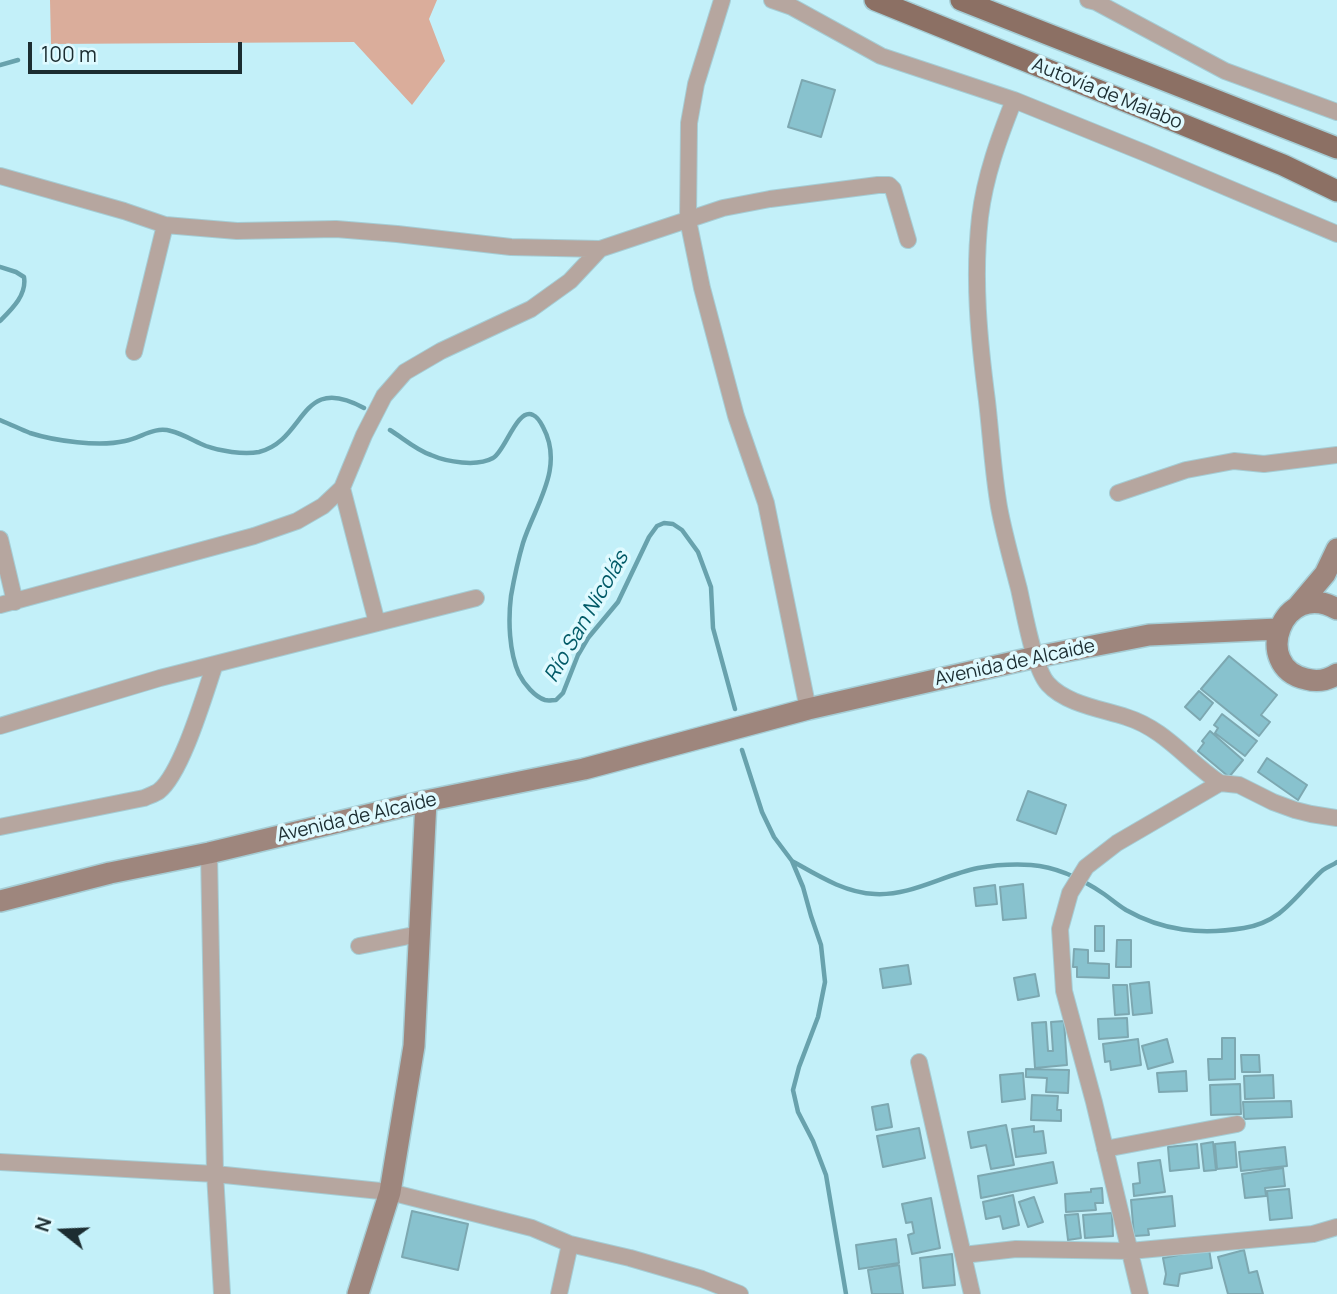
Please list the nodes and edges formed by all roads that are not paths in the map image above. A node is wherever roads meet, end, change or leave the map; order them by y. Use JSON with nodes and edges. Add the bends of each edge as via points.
{"nodes":[{"id":1,"x":722,"y":0,"type":"edge"},
{"id":2,"x":772,"y":0,"type":"edge"},
{"id":3,"x":875,"y":0,"type":"edge"},
{"id":4,"x":961,"y":0,"type":"edge"},
{"id":5,"x":1088,"y":0,"type":"edge"},
{"id":6,"x":1014,"y":100,"type":"junction"},
{"id":7,"x":1337,"y":112,"type":"edge"},
{"id":8,"x":1337,"y":148,"type":"edge"},
{"id":9,"x":0,"y":176,"type":"edge"},
{"id":10,"x":1337,"y":191,"type":"edge"},
{"id":11,"x":688,"y":220,"type":"junction"},
{"id":12,"x":165,"y":225,"type":"junction"},
{"id":13,"x":1337,"y":234,"type":"edge"},
{"id":14,"x":908,"y":240,"type":"dead end"},
{"id":15,"x":600,"y":249,"type":"junction"},
{"id":16,"x":134,"y":352,"type":"dead end"},
{"id":17,"x":1337,"y":455,"type":"edge"},
{"id":18,"x":342,"y":488,"type":"junction"},
{"id":19,"x":1118,"y":494,"type":"dead end"},
{"id":20,"x":0,"y":539,"type":"edge"},
{"id":21,"x":1337,"y":549,"type":"edge"},
{"id":22,"x":476,"y":598,"type":"dead end"},
{"id":23,"x":8,"y":603,"type":"edge"},
{"id":24,"x":1298,"y":606,"type":"junction"},
{"id":25,"x":1337,"y":609,"type":"edge"},
{"id":26,"x":377,"y":622,"type":"junction"},
{"id":27,"x":1278,"y":629,"type":"junction"},
{"id":28,"x":1036,"y":657,"type":"junction"},
{"id":29,"x":215,"y":664,"type":"junction"},
{"id":30,"x":1337,"y":674,"type":"edge"},
{"id":31,"x":808,"y":709,"type":"junction"},
{"id":32,"x":0,"y":726,"type":"edge"},
{"id":33,"x":1220,"y":783,"type":"junction"},
{"id":34,"x":426,"y":801,"type":"junction"},
{"id":35,"x":1337,"y":818,"type":"edge"},
{"id":36,"x":0,"y":827,"type":"edge"},
{"id":37,"x":209,"y":853,"type":"junction"},
{"id":38,"x":0,"y":901,"type":"edge"},
{"id":39,"x":419,"y":934,"type":"junction"},
{"id":40,"x":359,"y":946,"type":"dead end"},
{"id":41,"x":919,"y":1062,"type":"dead end"},
{"id":42,"x":1237,"y":1124,"type":"dead end"},
{"id":43,"x":1105,"y":1149,"type":"junction"},
{"id":44,"x":0,"y":1162,"type":"edge"},
{"id":45,"x":215,"y":1174,"type":"junction"},
{"id":46,"x":390,"y":1192,"type":"junction"},
{"id":47,"x":1337,"y":1227,"type":"edge"},
{"id":48,"x":570,"y":1244,"type":"junction"},
{"id":49,"x":1130,"y":1251,"type":"junction"},
{"id":50,"x":963,"y":1255,"type":"junction"},
{"id":51,"x":222,"y":1294,"type":"edge"},
{"id":52,"x":358,"y":1294,"type":"edge"},
{"id":53,"x":559,"y":1294,"type":"edge"},
{"id":54,"x":740,"y":1294,"type":"edge"},
{"id":55,"x":972,"y":1294,"type":"edge"},
{"id":56,"x":1140,"y":1294,"type":"edge"}],
"edges":[{"from":1,"to":11,"type":"street","via":[[689,123]]},
{"from":2,"to":6,"type":"street","via":[[881,56]]},
{"from":3,"to":10,"type":"main road","name":"Autovía de Malabo"},
{"from":4,"to":8,"type":"main road","name":"Autovía de Malabo"},
{"from":5,"to":7,"type":"street","via":[[1225,71]]},
{"from":6,"to":13,"type":"street"},
{"from":6,"to":28,"type":"street","via":[[993,154],[980,216],[978,328],[999,508]]},
{"from":9,"to":12,"type":"street"},
{"from":11,"to":14,"type":"street","via":[[770,199],[888,184]]},
{"from":11,"to":15,"type":"street"},
{"from":11,"to":31,"type":"street","via":[[736,416],[766,503]]},
{"from":12,"to":15,"type":"street","via":[[237,231],[336,229],[511,247]]},
{"from":12,"to":16,"type":"street"},
{"from":15,"to":18,"type":"street","via":[[570,281],[531,309],[405,372],[384,396]]},
{"from":17,"to":19,"type":"street","via":[[1264,464],[1234,461],[1186,470]]},
{"from":18,"to":23,"type":"street","via":[[297,522]]},
{"from":18,"to":26,"type":"street"},
{"from":20,"to":23,"type":"street"},
{"from":21,"to":24,"type":"main road","via":[[1325,574]]},
{"from":22,"to":26,"type":"street"},
{"from":24,"to":25,"type":"main road","via":[[1313,602]]},
{"from":24,"to":27,"type":"main road"},
{"from":26,"to":29,"type":"street"},
{"from":27,"to":28,"type":"main road","name":"Avenida de Alcaide","via":[[1149,635]]},
{"from":27,"to":30,"type":"main road","via":[[1280,660],[1290,671],[1319,681]]},
{"from":28,"to":31,"type":"main road","name":"Avenida de Alcaide"},
{"from":28,"to":33,"type":"street","via":[[1047,684],[1063,696],[1149,726]]},
{"from":29,"to":32,"type":"street"},
{"from":29,"to":36,"type":"street","via":[[172,776],[159,792]]},
{"from":31,"to":34,"type":"main road","name":"Avenida de Alcaide","via":[[584,769]]},
{"from":33,"to":35,"type":"street","via":[[1240,785],[1296,810]]},
{"from":33,"to":43,"type":"street","via":[[1117,843],[1086,867],[1070,893],[1060,929],[1064,991]]},
{"from":34,"to":37,"type":"main road","name":"Avenida de Alcaide"},
{"from":34,"to":39,"type":"main road"},
{"from":37,"to":38,"type":"main road","name":"Avenida de Alcaide"},
{"from":37,"to":45,"type":"street"},
{"from":39,"to":40,"type":"street"},
{"from":39,"to":46,"type":"main road","via":[[414,1046]]},
{"from":41,"to":50,"type":"street"},
{"from":42,"to":43,"type":"street"},
{"from":43,"to":49,"type":"street"},
{"from":44,"to":45,"type":"street"},
{"from":45,"to":46,"type":"street"},
{"from":45,"to":51,"type":"street"},
{"from":46,"to":48,"type":"street","via":[[532,1228]]},
{"from":46,"to":52,"type":"main road"},
{"from":47,"to":49,"type":"street","via":[[1313,1234]]},
{"from":48,"to":53,"type":"street"},
{"from":48,"to":54,"type":"street","via":[[702,1279]]},
{"from":49,"to":50,"type":"street","via":[[1016,1249]]},
{"from":49,"to":56,"type":"street"},
{"from":50,"to":55,"type":"street"}]}
